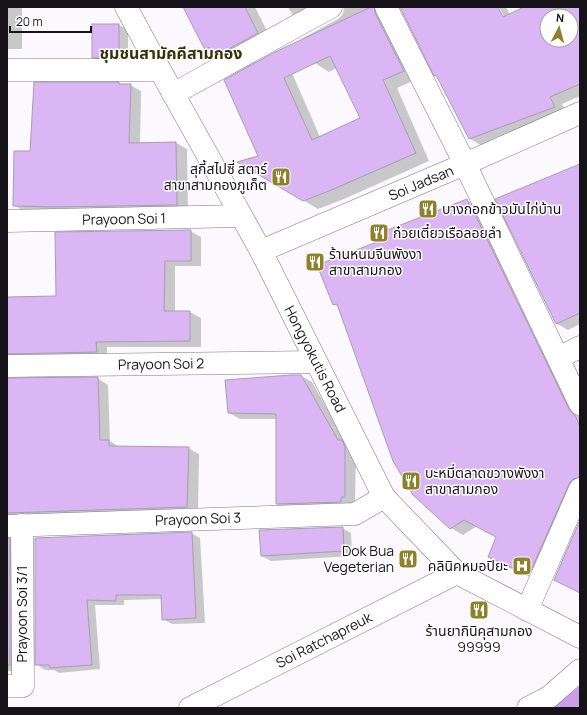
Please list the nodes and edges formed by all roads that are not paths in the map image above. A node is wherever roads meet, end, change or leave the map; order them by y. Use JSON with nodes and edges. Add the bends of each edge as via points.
{"nodes":[{"id":1,"x":126,"y":7,"type":"edge"},
{"id":2,"x":331,"y":7,"type":"edge"},
{"id":3,"x":386,"y":7,"type":"edge"},
{"id":4,"x":7,"y":70,"type":"edge"},
{"id":5,"x":160,"y":70,"type":"junction"},
{"id":6,"x":173,"y":94,"type":"junction"},
{"id":7,"x":580,"y":113,"type":"edge"},
{"id":8,"x":465,"y":164,"type":"junction"},
{"id":9,"x":241,"y":216,"type":"junction"},
{"id":10,"x":7,"y":221,"type":"edge"},
{"id":11,"x":261,"y":252,"type":"junction"},
{"id":12,"x":580,"y":347,"type":"edge"},
{"id":13,"x":558,"y":358,"type":"junction"},
{"id":14,"x":316,"y":362,"type":"junction"},
{"id":15,"x":7,"y":366,"type":"edge"},
{"id":16,"x":580,"y":404,"type":"edge"},
{"id":17,"x":580,"y":489,"type":"edge"},
{"id":18,"x":384,"y":497,"type":"junction"},
{"id":19,"x":14,"y":526,"type":"edge"},
{"id":20,"x":457,"y":573,"type":"junction"},
{"id":21,"x":527,"y":610,"type":"junction"},
{"id":22,"x":580,"y":637,"type":"edge"},
{"id":23,"x":580,"y":670,"type":"edge"},
{"id":24,"x":7,"y":686,"type":"edge"},
{"id":25,"x":190,"y":708,"type":"edge"},
{"id":26,"x":528,"y":708,"type":"edge"}],
"edges":[{"from":1,"to":5,"type":"street","name":"Hongyokutis Road"},
{"from":2,"to":6,"type":"street"},
{"from":3,"to":8,"type":"street"},
{"from":4,"to":5,"type":"street"},
{"from":5,"to":6,"type":"street","name":"Hongyokutis Road"},
{"from":6,"to":9,"type":"street","name":"Hongyokutis Road"},
{"from":7,"to":8,"type":"street","name":"Soi Jadsan"},
{"from":8,"to":11,"type":"street","name":"Soi Jadsan"},
{"from":8,"to":13,"type":"street"},
{"from":9,"to":10,"type":"street","name":"Prayoon Soi 1"},
{"from":9,"to":11,"type":"street","name":"Hongyokutis Road"},
{"from":11,"to":14,"type":"street","name":"Hongyokutis Road"},
{"from":12,"to":13,"type":"street"},
{"from":13,"to":16,"type":"street"},
{"from":14,"to":15,"type":"street","name":"Prayoon Soi 2"},
{"from":14,"to":18,"type":"street","name":"Hongyokutis Road"},
{"from":17,"to":21,"type":"street"},
{"from":18,"to":19,"type":"street","name":"Prayoon Soi 3","via":[[355,514]]},
{"from":18,"to":20,"type":"street","name":"Hongyokutis Road"},
{"from":19,"to":24,"type":"street","name":"Prayoon Soi 3/1","via":[[23,686]]},
{"from":20,"to":21,"type":"street","name":"Hongyokutis Road"},
{"from":20,"to":25,"type":"street","name":"Soi Ratchapreuk"},
{"from":21,"to":22,"type":"street","name":"Hongyokutis Road"},
{"from":23,"to":26,"type":"street","via":[[549,697]]}]}
